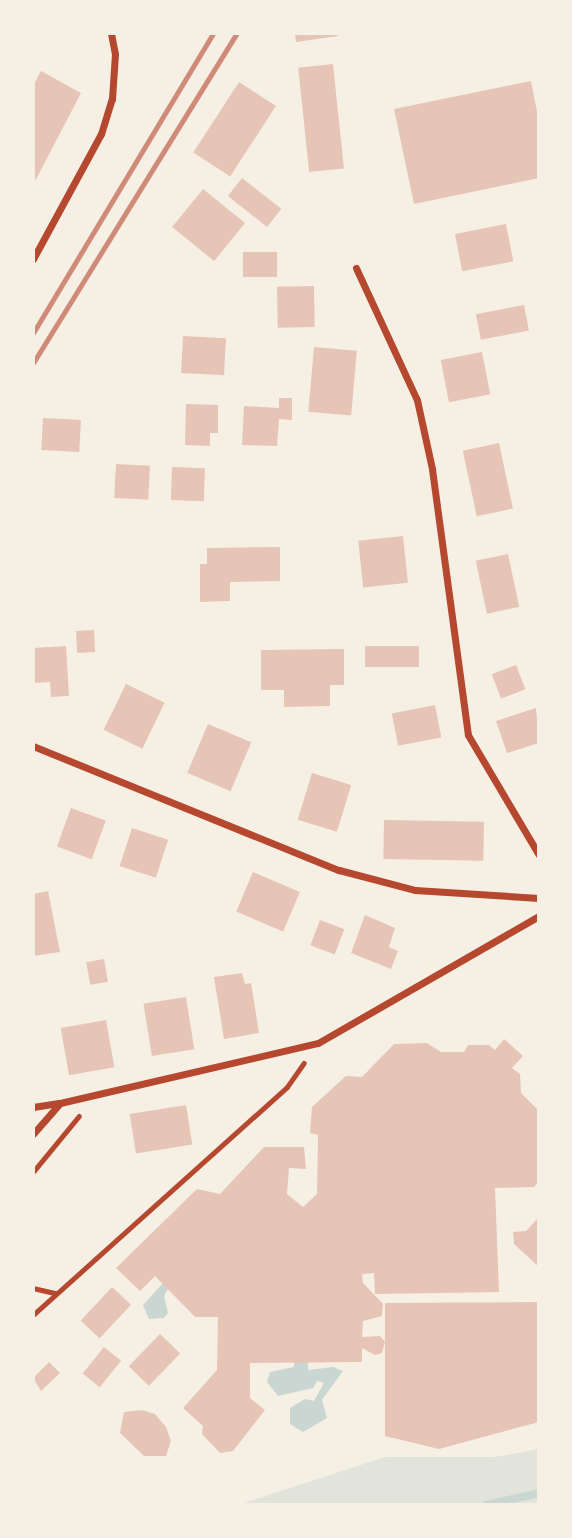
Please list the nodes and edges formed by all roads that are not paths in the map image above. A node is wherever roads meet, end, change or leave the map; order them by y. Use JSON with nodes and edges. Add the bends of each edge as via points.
{"nodes":[{"id":1,"x":111,"y":33,"type":"edge"},
{"id":2,"x":33,"y":259,"type":"edge"},
{"id":3,"x":356,"y":268,"type":"dead end"},
{"id":4,"x":33,"y":746,"type":"edge"},
{"id":5,"x":539,"y":855,"type":"edge"},
{"id":6,"x":539,"y":898,"type":"edge"},
{"id":7,"x":539,"y":916,"type":"edge"},
{"id":8,"x":60,"y":1103,"type":"junction"},
{"id":9,"x":33,"y":1107,"type":"edge"},
{"id":10,"x":33,"y":1134,"type":"edge"}],
"edges":[{"from":1,"to":2,"type":"street","via":[[115,54],[112,99],[101,134]]},
{"from":3,"to":5,"type":"street","via":[[416,400],[432,469],[468,735]]},
{"from":4,"to":6,"type":"street","via":[[339,870],[415,890]]},
{"from":7,"to":8,"type":"street","via":[[318,1043]]},
{"from":8,"to":9,"type":"street"},
{"from":8,"to":10,"type":"street"}]}
